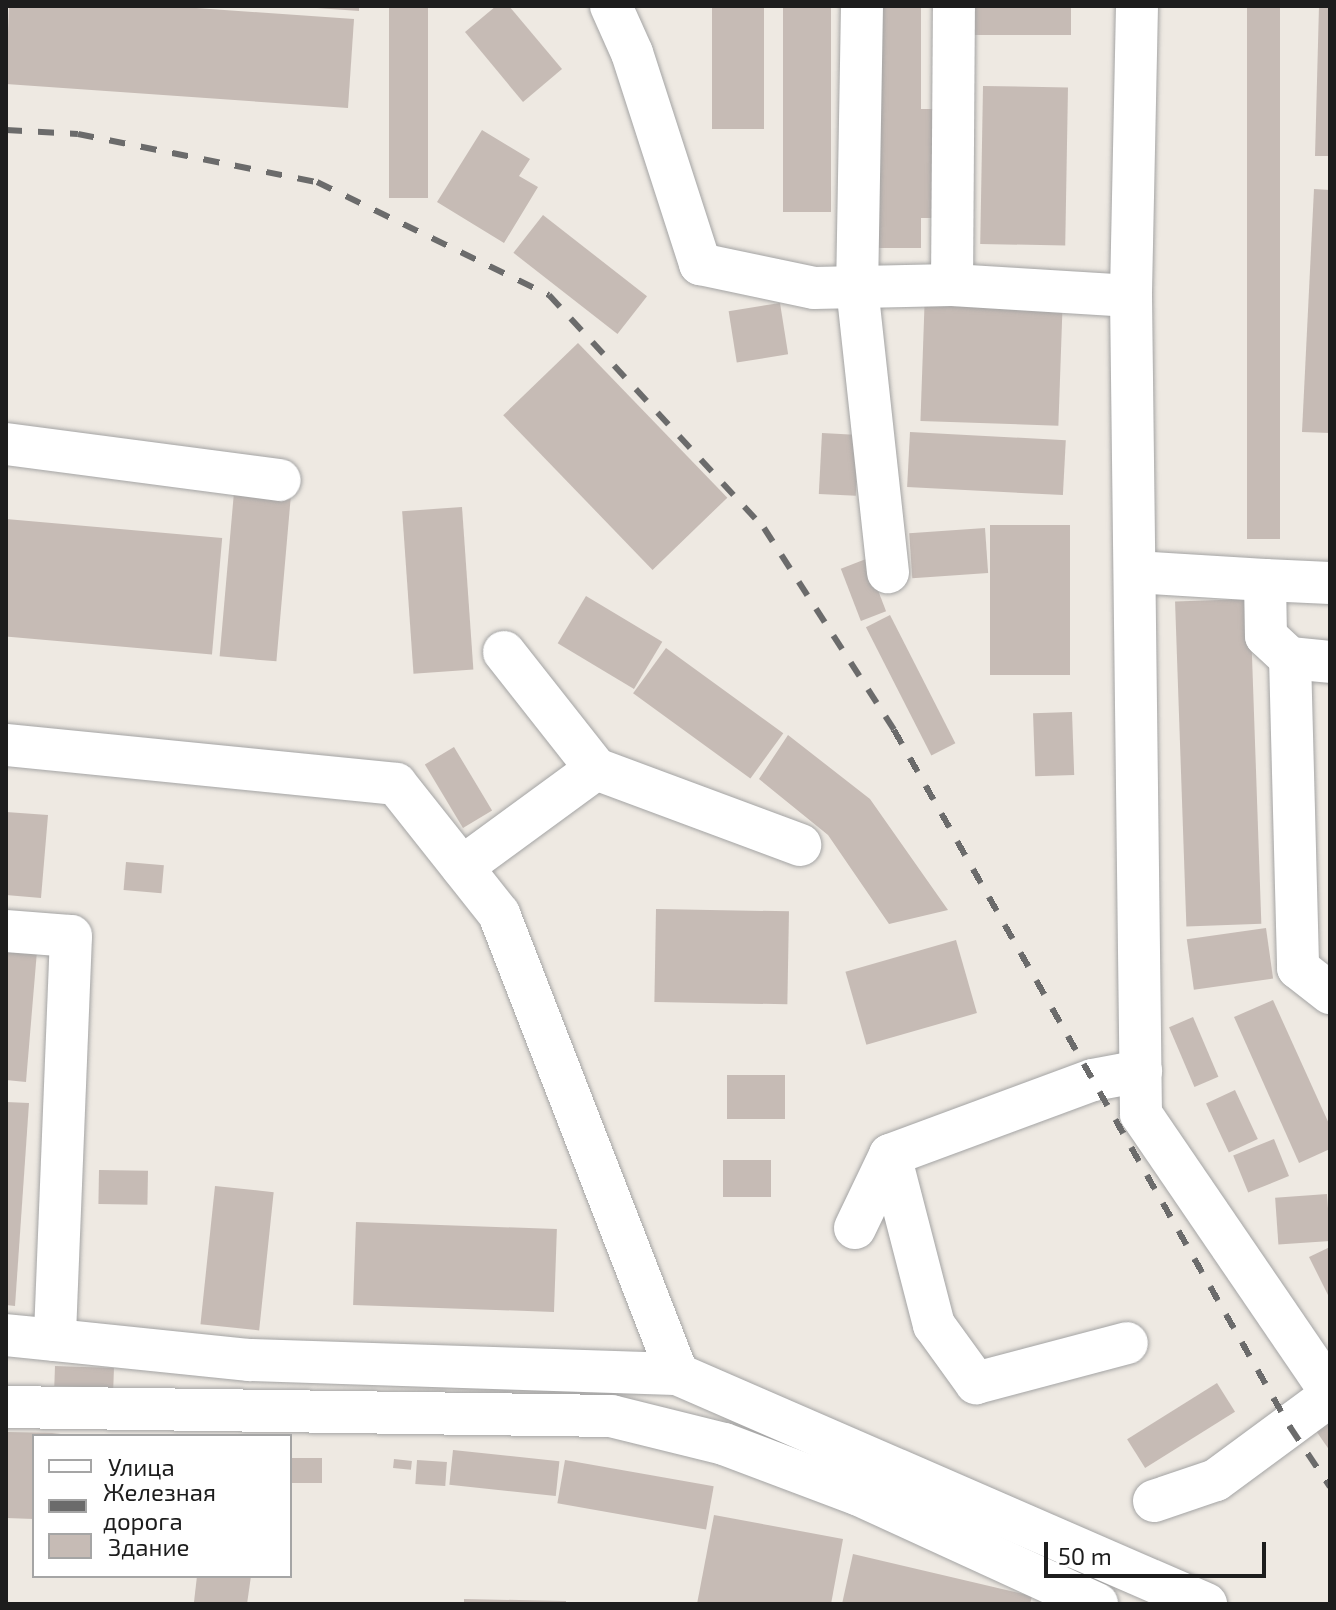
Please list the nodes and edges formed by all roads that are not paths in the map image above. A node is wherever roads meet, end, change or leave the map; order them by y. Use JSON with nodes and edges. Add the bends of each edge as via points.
{"nodes":[{"id":1,"x":611,"y":6,"type":"edge"},
{"id":2,"x":862,"y":6,"type":"edge"},
{"id":3,"x":954,"y":6,"type":"edge"},
{"id":4,"x":1137,"y":6,"type":"edge"},
{"id":5,"x":952,"y":285,"type":"junction"},
{"id":6,"x":857,"y":287,"type":"junction"},
{"id":7,"x":1131,"y":296,"type":"junction"},
{"id":8,"x":6,"y":444,"type":"edge"},
{"id":9,"x":280,"y":480,"type":"dead end"},
{"id":10,"x":888,"y":572,"type":"dead end"},
{"id":11,"x":1135,"y":572,"type":"junction"},
{"id":12,"x":1265,"y":580,"type":"junction"},
{"id":13,"x":1330,"y":583,"type":"edge"},
{"id":14,"x":504,"y":652,"type":"dead end"},
{"id":15,"x":1310,"y":660,"type":"edge"},
{"id":16,"x":6,"y":745,"type":"edge"},
{"id":17,"x":596,"y":769,"type":"junction"},
{"id":18,"x":800,"y":845,"type":"dead end"},
{"id":19,"x":462,"y":867,"type":"junction"},
{"id":20,"x":6,"y":931,"type":"edge"},
{"id":21,"x":1330,"y":993,"type":"edge"},
{"id":22,"x":1141,"y":1071,"type":"junction"},
{"id":23,"x":890,"y":1155,"type":"junction"},
{"id":24,"x":855,"y":1228,"type":"dead end"},
{"id":25,"x":6,"y":1335,"type":"edge"},
{"id":26,"x":55,"y":1340,"type":"junction"},
{"id":27,"x":1127,"y":1343,"type":"dead end"},
{"id":28,"x":677,"y":1374,"type":"junction"},
{"id":29,"x":1330,"y":1394,"type":"edge"},
{"id":30,"x":6,"y":1407,"type":"edge"},
{"id":31,"x":1154,"y":1501,"type":"dead end"},
{"id":32,"x":1097,"y":1604,"type":"edge"},
{"id":33,"x":1206,"y":1604,"type":"edge"}],
"edges":[{"from":1,"to":6,"type":"street","via":[[632,53],[700,264],[814,288]]},
{"from":2,"to":6,"type":"street"},
{"from":3,"to":5,"type":"street"},
{"from":4,"to":7,"type":"street"},
{"from":5,"to":6,"type":"street"},
{"from":5,"to":7,"type":"street"},
{"from":6,"to":10,"type":"street"},
{"from":7,"to":11,"type":"street"},
{"from":8,"to":9,"type":"street"},
{"from":11,"to":12,"type":"street"},
{"from":11,"to":22,"type":"street"},
{"from":12,"to":13,"type":"street"},
{"from":12,"to":15,"type":"street","via":[[1266,636]]},
{"from":14,"to":17,"type":"street"},
{"from":15,"to":21,"type":"street","via":[[1298,968]]},
{"from":16,"to":19,"type":"street","via":[[396,784]]},
{"from":17,"to":18,"type":"street"},
{"from":17,"to":19,"type":"street"},
{"from":19,"to":28,"type":"street","via":[[499,914]]},
{"from":20,"to":26,"type":"street","via":[[71,936]]},
{"from":22,"to":23,"type":"street","via":[[1093,1080]]},
{"from":22,"to":29,"type":"street","via":[[1141,1114]]},
{"from":23,"to":24,"type":"street"},
{"from":23,"to":27,"type":"street","via":[[934,1325],[976,1383]]},
{"from":25,"to":26,"type":"street"},
{"from":26,"to":28,"type":"street","via":[[250,1360]]},
{"from":28,"to":33,"type":"street"},
{"from":29,"to":31,"type":"street","via":[[1216,1480]]},
{"from":30,"to":32,"type":"street","via":[[611,1416],[724,1444],[846,1490]]}]}
